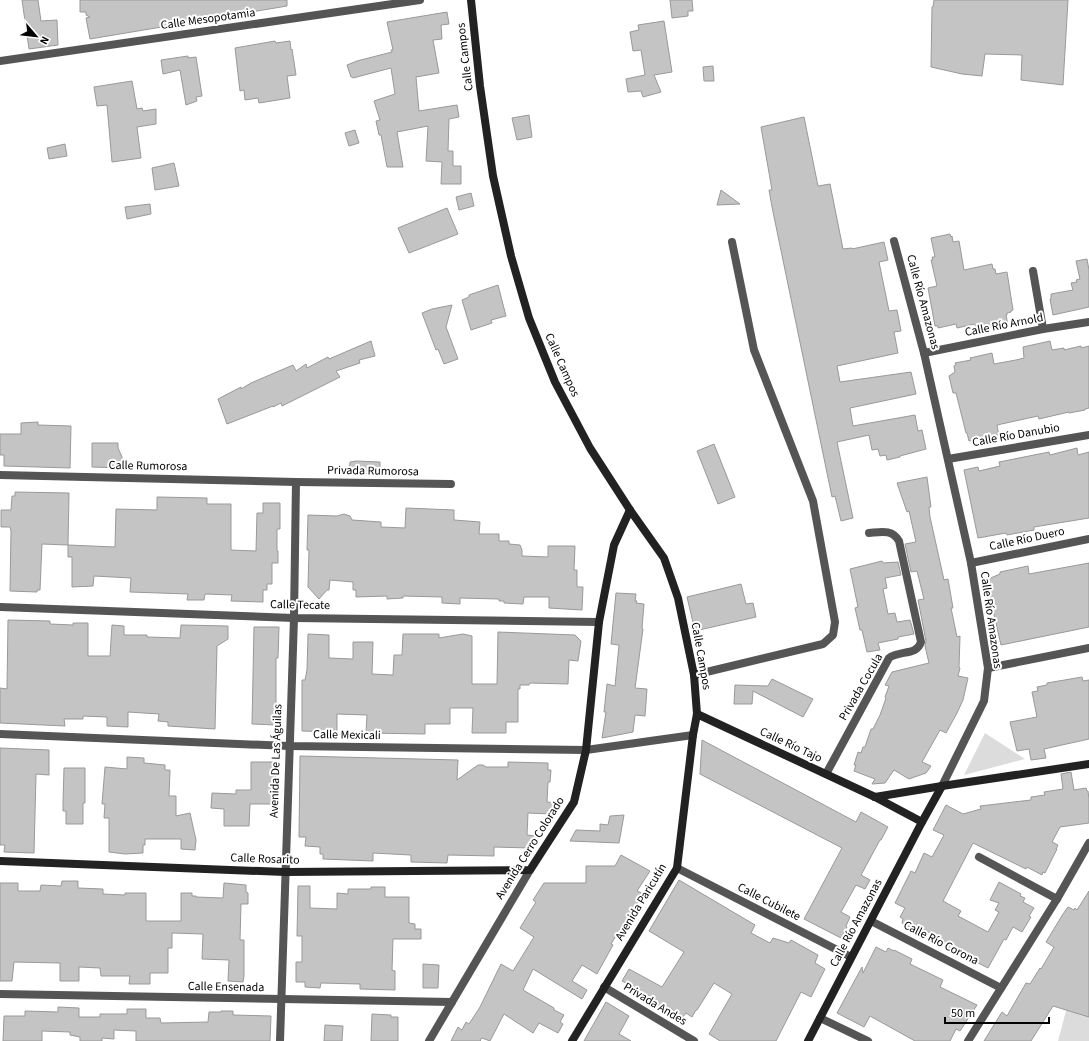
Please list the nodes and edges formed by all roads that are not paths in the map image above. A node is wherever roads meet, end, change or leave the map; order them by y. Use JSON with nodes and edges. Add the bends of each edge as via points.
{"nodes":[{"id":1,"x":420,"y":0,"type":"edge"},
{"id":2,"x":470,"y":0,"type":"edge"},
{"id":3,"x":0,"y":61,"type":"edge"},
{"id":4,"x":894,"y":241,"type":"dead end"},
{"id":5,"x":732,"y":242,"type":"dead end"},
{"id":6,"x":1033,"y":271,"type":"dead end"},
{"id":7,"x":1089,"y":322,"type":"edge"},
{"id":8,"x":1043,"y":329,"type":"junction"},
{"id":9,"x":924,"y":353,"type":"junction"},
{"id":10,"x":1089,"y":435,"type":"edge"},
{"id":11,"x":948,"y":459,"type":"junction"},
{"id":12,"x":0,"y":475,"type":"edge"},
{"id":13,"x":296,"y":482,"type":"junction"},
{"id":14,"x":451,"y":484,"type":"dead end"},
{"id":15,"x":630,"y":510,"type":"junction"},
{"id":16,"x":869,"y":533,"type":"dead end"},
{"id":17,"x":1089,"y":539,"type":"edge"},
{"id":18,"x":971,"y":563,"type":"junction"},
{"id":19,"x":0,"y":607,"type":"edge"},
{"id":20,"x":294,"y":618,"type":"junction"},
{"id":21,"x":599,"y":622,"type":"junction"},
{"id":22,"x":1089,"y":648,"type":"edge"},
{"id":23,"x":988,"y":668,"type":"junction"},
{"id":24,"x":694,"y":675,"type":"junction"},
{"id":25,"x":697,"y":714,"type":"junction"},
{"id":26,"x":0,"y":734,"type":"edge"},
{"id":27,"x":693,"y":735,"type":"junction"},
{"id":28,"x":289,"y":746,"type":"junction"},
{"id":29,"x":586,"y":750,"type":"junction"},
{"id":30,"x":1089,"y":764,"type":"edge"},
{"id":31,"x":826,"y":774,"type":"junction"},
{"id":32,"x":942,"y":786,"type":"junction"},
{"id":33,"x":875,"y":797,"type":"junction"},
{"id":34,"x":922,"y":822,"type":"junction"},
{"id":35,"x":1089,"y":843,"type":"edge"},
{"id":36,"x":979,"y":857,"type":"dead end"},
{"id":37,"x":0,"y":861,"type":"edge"},
{"id":38,"x":677,"y":868,"type":"junction"},
{"id":39,"x":530,"y":870,"type":"junction"},
{"id":40,"x":285,"y":872,"type":"junction"},
{"id":41,"x":1057,"y":899,"type":"junction"},
{"id":42,"x":871,"y":921,"type":"junction"},
{"id":43,"x":851,"y":957,"type":"junction"},
{"id":44,"x":604,"y":987,"type":"junction"},
{"id":45,"x":1001,"y":988,"type":"junction"},
{"id":46,"x":0,"y":994,"type":"edge"},
{"id":47,"x":280,"y":1000,"type":"junction"},
{"id":48,"x":452,"y":1002,"type":"junction"},
{"id":49,"x":820,"y":1018,"type":"junction"},
{"id":50,"x":280,"y":1041,"type":"edge"},
{"id":51,"x":429,"y":1041,"type":"edge"},
{"id":52,"x":572,"y":1041,"type":"edge"},
{"id":53,"x":694,"y":1041,"type":"edge"},
{"id":54,"x":808,"y":1041,"type":"edge"},
{"id":55,"x":868,"y":1041,"type":"edge"},
{"id":56,"x":968,"y":1041,"type":"edge"}],
"edges":[{"from":1,"to":3,"type":"street","name":"Calle Mesopotamia"},
{"from":2,"to":15,"type":"street","name":"Calle Campos","via":[[493,176],[528,318],[555,382],[590,448]]},
{"from":4,"to":9,"type":"street","name":"Calle Río Amazonas"},
{"from":5,"to":24,"type":"street","via":[[754,350],[813,501],[835,622],[833,635],[823,644]]},
{"from":6,"to":8,"type":"street"},
{"from":7,"to":8,"type":"street","name":"Calle Río Arnold"},
{"from":8,"to":9,"type":"street","name":"Calle Río Arnold"},
{"from":9,"to":11,"type":"street","name":"Calle Río Amazonas"},
{"from":10,"to":11,"type":"street","name":"Calle Río Danubio"},
{"from":11,"to":18,"type":"street","name":"Calle Río Amazonas"},
{"from":12,"to":13,"type":"street","name":"Calle Rumorosa"},
{"from":13,"to":14,"type":"street","name":"Privada Rumorosa"},
{"from":13,"to":20,"type":"street","name":"Avenida De Las Águilas"},
{"from":15,"to":21,"type":"street","name":"Avenida Cerro Colorado","via":[[614,545]]},
{"from":15,"to":24,"type":"street","name":"Calle Campos","via":[[664,558],[678,598]]},
{"from":16,"to":31,"type":"street","name":"Privada Cocula","via":[[889,532],[899,541],[921,642],[915,650],[889,658]]},
{"from":17,"to":18,"type":"street","name":"Calle Río Duero"},
{"from":18,"to":23,"type":"street","name":"Calle Río Amazonas"},
{"from":19,"to":20,"type":"street","name":"Calle Tecate"},
{"from":20,"to":21,"type":"street","name":"Calle Tecate"},
{"from":20,"to":28,"type":"street","name":"Avenida De Las Águilas"},
{"from":21,"to":29,"type":"street","name":"Avenida Cerro Colorado"},
{"from":22,"to":23,"type":"street"},
{"from":23,"to":32,"type":"street","name":"Calle Río Amazonas","via":[[984,701]]},
{"from":24,"to":25,"type":"street","name":"Calle Campos"},
{"from":25,"to":27,"type":"street","name":"Avenida Paricutín"},
{"from":25,"to":31,"type":"street","name":"Calle Río Tajo"},
{"from":26,"to":28,"type":"street","name":"Calle Mexicali"},
{"from":27,"to":29,"type":"street","name":"Calle Mexicali"},
{"from":27,"to":38,"type":"street","name":"Avenida Paricutín"},
{"from":28,"to":29,"type":"street","name":"Calle Mexicali"},
{"from":28,"to":40,"type":"street","name":"Avenida De Las Águilas"},
{"from":29,"to":39,"type":"street","name":"Avenida Cerro Colorado","via":[[574,802]]},
{"from":30,"to":32,"type":"street"},
{"from":31,"to":33,"type":"street","name":"Calle Río Tajo"},
{"from":32,"to":33,"type":"street"},
{"from":32,"to":34,"type":"street","name":"Calle Río Amazonas"},
{"from":33,"to":34,"type":"street","name":"Calle Río Tajo"},
{"from":34,"to":42,"type":"street","name":"Calle Río Amazonas"},
{"from":35,"to":41,"type":"street"},
{"from":36,"to":41,"type":"street"},
{"from":37,"to":40,"type":"street","name":"Calle Rosarito"},
{"from":38,"to":43,"type":"street","name":"Calle Cubilete"},
{"from":38,"to":44,"type":"street","name":"Avenida Paricutín"},
{"from":39,"to":40,"type":"street","name":"Calle Rosarito"},
{"from":39,"to":48,"type":"street","name":"Avenida Cerro Colorado"},
{"from":40,"to":47,"type":"street","name":"Avenida De Las Águilas"},
{"from":41,"to":45,"type":"street"},
{"from":42,"to":43,"type":"street","name":"Calle Río Amazonas"},
{"from":42,"to":45,"type":"street","name":"Calle Río Corona"},
{"from":43,"to":49,"type":"street","name":"Calle Río Amazonas"},
{"from":44,"to":52,"type":"street","name":"Avenida Paricutín"},
{"from":44,"to":53,"type":"street","name":"Privada Andes"},
{"from":45,"to":56,"type":"street"},
{"from":46,"to":47,"type":"street","name":"Calle Ensenada"},
{"from":47,"to":48,"type":"street","name":"Calle Ensenada"},
{"from":47,"to":50,"type":"street","name":"Avenida De Las Águilas"},
{"from":48,"to":51,"type":"street","name":"Avenida Cerro Colorado"},
{"from":49,"to":54,"type":"street","name":"Calle Río Amazonas"},
{"from":49,"to":55,"type":"street"}]}
